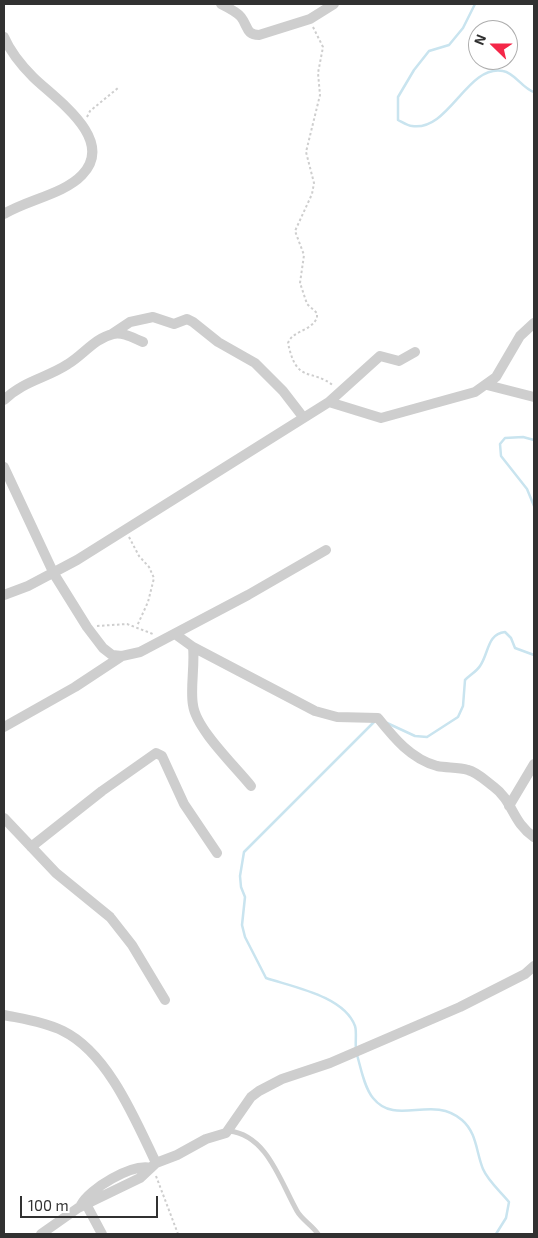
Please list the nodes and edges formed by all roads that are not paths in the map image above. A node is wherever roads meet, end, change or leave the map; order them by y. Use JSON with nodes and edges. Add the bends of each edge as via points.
{"nodes":[{"id":1,"x":221,"y":4,"type":"edge"},
{"id":2,"x":334,"y":4,"type":"edge"},
{"id":3,"x":4,"y":37,"type":"edge"},
{"id":4,"x":4,"y":214,"type":"edge"},
{"id":5,"x":534,"y":323,"type":"edge"},
{"id":6,"x":112,"y":334,"type":"junction"},
{"id":7,"x":142,"y":342,"type":"dead end"},
{"id":8,"x":415,"y":352,"type":"dead end"},
{"id":9,"x":487,"y":385,"type":"junction"},
{"id":10,"x":534,"y":397,"type":"edge"},
{"id":11,"x":4,"y":400,"type":"edge"},
{"id":12,"x":329,"y":402,"type":"junction"},
{"id":13,"x":303,"y":417,"type":"junction"},
{"id":14,"x":4,"y":467,"type":"edge"},
{"id":15,"x":326,"y":550,"type":"dead end"},
{"id":16,"x":54,"y":574,"type":"junction"},
{"id":17,"x":4,"y":595,"type":"edge"},
{"id":18,"x":175,"y":634,"type":"junction"},
{"id":19,"x":193,"y":647,"type":"junction"},
{"id":20,"x":122,"y":656,"type":"junction"},
{"id":21,"x":4,"y":727,"type":"edge"},
{"id":22,"x":534,"y":764,"type":"edge"},
{"id":23,"x":251,"y":786,"type":"dead end"},
{"id":24,"x":509,"y":806,"type":"junction"},
{"id":25,"x":4,"y":818,"type":"edge"},
{"id":26,"x":534,"y":837,"type":"edge"},
{"id":27,"x":31,"y":848,"type":"junction"},
{"id":28,"x":217,"y":854,"type":"dead end"},
{"id":29,"x":534,"y":966,"type":"edge"},
{"id":30,"x":166,"y":1000,"type":"dead end"},
{"id":31,"x":4,"y":1015,"type":"edge"},
{"id":32,"x":228,"y":1131,"type":"junction"},
{"id":33,"x":153,"y":1166,"type":"junction"},
{"id":34,"x":83,"y":1205,"type":"junction"},
{"id":35,"x":42,"y":1234,"type":"edge"},
{"id":36,"x":102,"y":1234,"type":"edge"},
{"id":37,"x":318,"y":1234,"type":"edge"}],
"edges":[{"from":1,"to":2,"type":"street","via":[[241,17],[252,35],[274,32],[310,19]]},
{"from":3,"to":4,"type":"street","via":[[32,75],[83,125],[91,146],[88,168],[83,175]]},
{"from":5,"to":9,"type":"street","via":[[520,336],[502,369]]},
{"from":6,"to":7,"type":"street","via":[[124,334]]},
{"from":6,"to":11,"type":"street","via":[[67,365],[23,384]]},
{"from":6,"to":13,"type":"street","via":[[130,322],[153,317],[174,324],[190,320],[218,342],[259,366]]},
{"from":8,"to":12,"type":"street","via":[[398,361],[380,356]]},
{"from":9,"to":10,"type":"street"},
{"from":9,"to":12,"type":"street","via":[[463,396],[381,418]]},
{"from":12,"to":13,"type":"street"},
{"from":13,"to":16,"type":"street"},
{"from":14,"to":16,"type":"street"},
{"from":15,"to":18,"type":"street"},
{"from":16,"to":17,"type":"street"},
{"from":16,"to":20,"type":"street","via":[[103,648]]},
{"from":18,"to":19,"type":"street"},
{"from":18,"to":20,"type":"street","via":[[140,652]]},
{"from":19,"to":23,"type":"street","via":[[194,713],[210,738]]},
{"from":19,"to":24,"type":"street","via":[[315,711],[336,717],[378,718],[414,755],[438,766],[470,770],[496,788]]},
{"from":20,"to":21,"type":"street"},
{"from":22,"to":24,"type":"street"},
{"from":24,"to":26,"type":"street","via":[[523,830]]},
{"from":25,"to":27,"type":"street"},
{"from":27,"to":28,"type":"street","via":[[156,753],[162,756],[184,804]]},
{"from":27,"to":30,"type":"street","via":[[56,874],[110,917],[132,945]]},
{"from":29,"to":32,"type":"street","via":[[526,974],[460,1007],[330,1063],[282,1079],[260,1091],[244,1106]]},
{"from":31,"to":33,"type":"street","via":[[53,1027],[83,1043],[129,1108]]},
{"from":32,"to":33,"type":"street"},
{"from":32,"to":37,"type":"lane","via":[[244,1134],[259,1144],[298,1212]]},
{"from":33,"to":34,"type":"street","via":[[132,1170],[101,1185],[87,1196]]},
{"from":34,"to":35,"type":"street"},
{"from":34,"to":36,"type":"street"}]}
